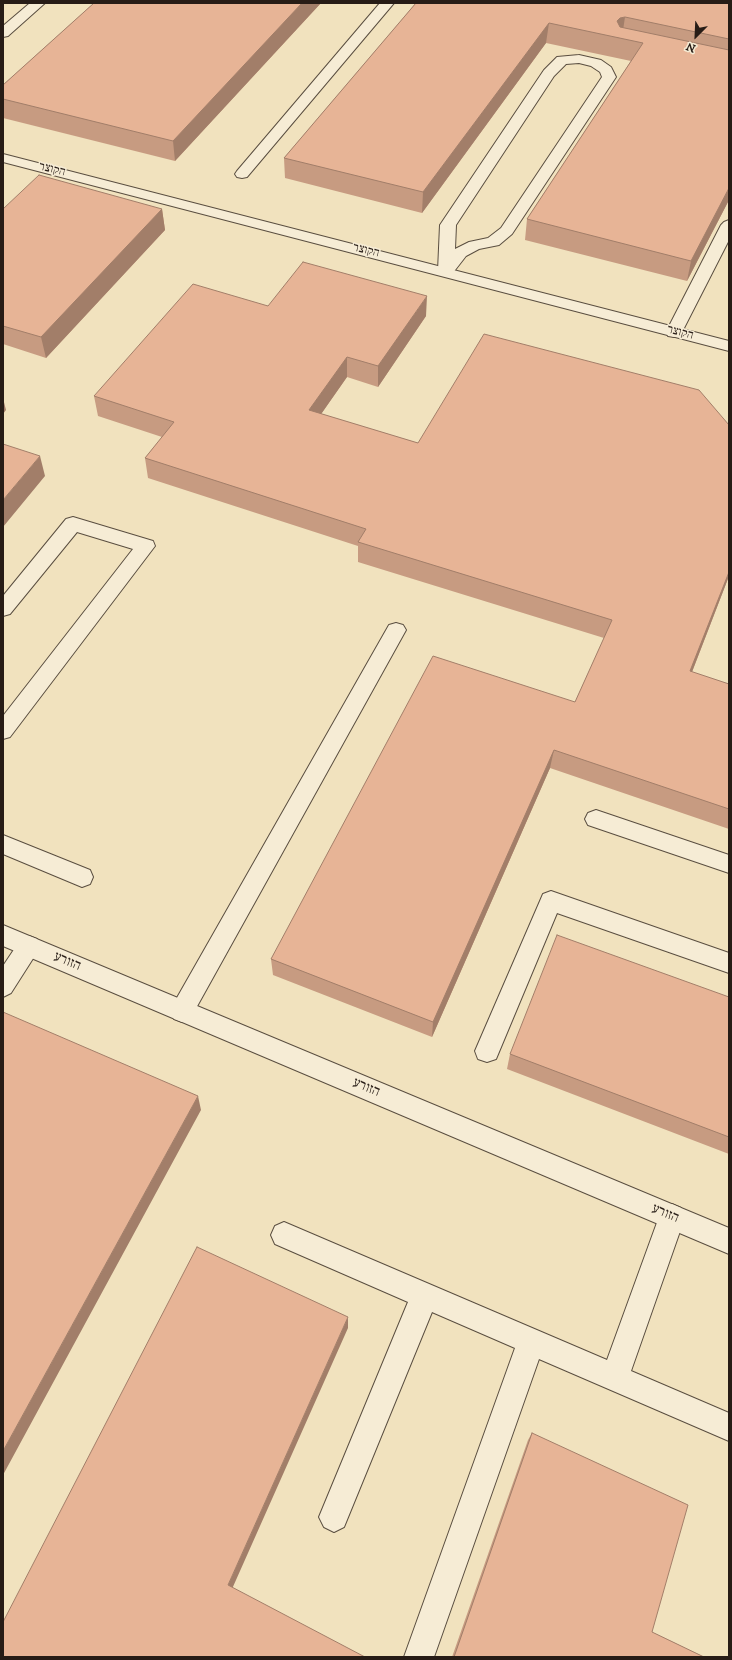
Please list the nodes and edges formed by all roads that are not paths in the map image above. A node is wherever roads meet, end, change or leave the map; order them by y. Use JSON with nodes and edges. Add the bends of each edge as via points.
{"nodes":[{"id":1,"x":38,"y":3,"type":"edge"},
{"id":2,"x":387,"y":3,"type":"edge"},
{"id":3,"x":3,"y":33,"type":"edge"},
{"id":4,"x":3,"y":158,"type":"edge"},
{"id":5,"x":242,"y":174,"type":"dead end"},
{"id":6,"x":729,"y":225,"type":"edge"},
{"id":7,"x":446,"y":271,"type":"junction"},
{"id":8,"x":674,"y":332,"type":"junction"},
{"id":9,"x":729,"y":346,"type":"edge"},
{"id":10,"x":3,"y":609,"type":"edge"},
{"id":11,"x":396,"y":630,"type":"dead end"},
{"id":12,"x":3,"y":731,"type":"edge"},
{"id":13,"x":596,"y":819,"type":"dead end"},
{"id":14,"x":3,"y":844,"type":"edge"},
{"id":15,"x":729,"y":864,"type":"edge"},
{"id":16,"x":82,"y":877,"type":"dead end"},
{"id":17,"x":3,"y":935,"type":"edge"},
{"id":18,"x":29,"y":946,"type":"junction"},
{"id":19,"x":729,"y":963,"type":"edge"},
{"id":20,"x":3,"y":986,"type":"edge"},
{"id":21,"x":182,"y":1011,"type":"junction"},
{"id":22,"x":487,"y":1051,"type":"dead end"},
{"id":23,"x":672,"y":1216,"type":"junction"},
{"id":24,"x":284,"y":1235,"type":"dead end"},
{"id":25,"x":729,"y":1240,"type":"edge"},
{"id":26,"x":425,"y":1296,"type":"junction"},
{"id":27,"x":531,"y":1341,"type":"junction"},
{"id":28,"x":615,"y":1377,"type":"junction"},
{"id":29,"x":729,"y":1427,"type":"edge"},
{"id":30,"x":334,"y":1517,"type":"dead end"},
{"id":31,"x":419,"y":1657,"type":"edge"}],
"edges":[{"from":1,"to":3,"type":"street"},
{"from":2,"to":5,"type":"street"},
{"from":4,"to":7,"type":"street","name":"הקוצר"},
{"from":6,"to":8,"type":"street"},
{"from":7,"to":7,"type":"street","via":[[460,253],[475,245],[493,242],[507,231],[609,77],[606,70],[596,63],[562,60],[549,73],[448,225]]},
{"from":7,"to":8,"type":"street","name":"הקוצר"},
{"from":8,"to":9,"type":"street","name":"הקוצר"},
{"from":10,"to":12,"type":"street","via":[[73,524],[146,546]]},
{"from":11,"to":21,"type":"street"},
{"from":13,"to":15,"type":"street"},
{"from":14,"to":16,"type":"street"},
{"from":17,"to":18,"type":"street","name":"הזורע"},
{"from":18,"to":20,"type":"street"},
{"from":18,"to":21,"type":"street","name":"הזורע"},
{"from":19,"to":22,"type":"street","via":[[551,901]]},
{"from":21,"to":23,"type":"street","name":"הזורע"},
{"from":23,"to":25,"type":"street","name":"הזורע"},
{"from":23,"to":28,"type":"street"},
{"from":24,"to":26,"type":"street"},
{"from":26,"to":27,"type":"street"},
{"from":26,"to":30,"type":"street"},
{"from":27,"to":28,"type":"street"},
{"from":27,"to":31,"type":"street"},
{"from":28,"to":29,"type":"street"}]}
